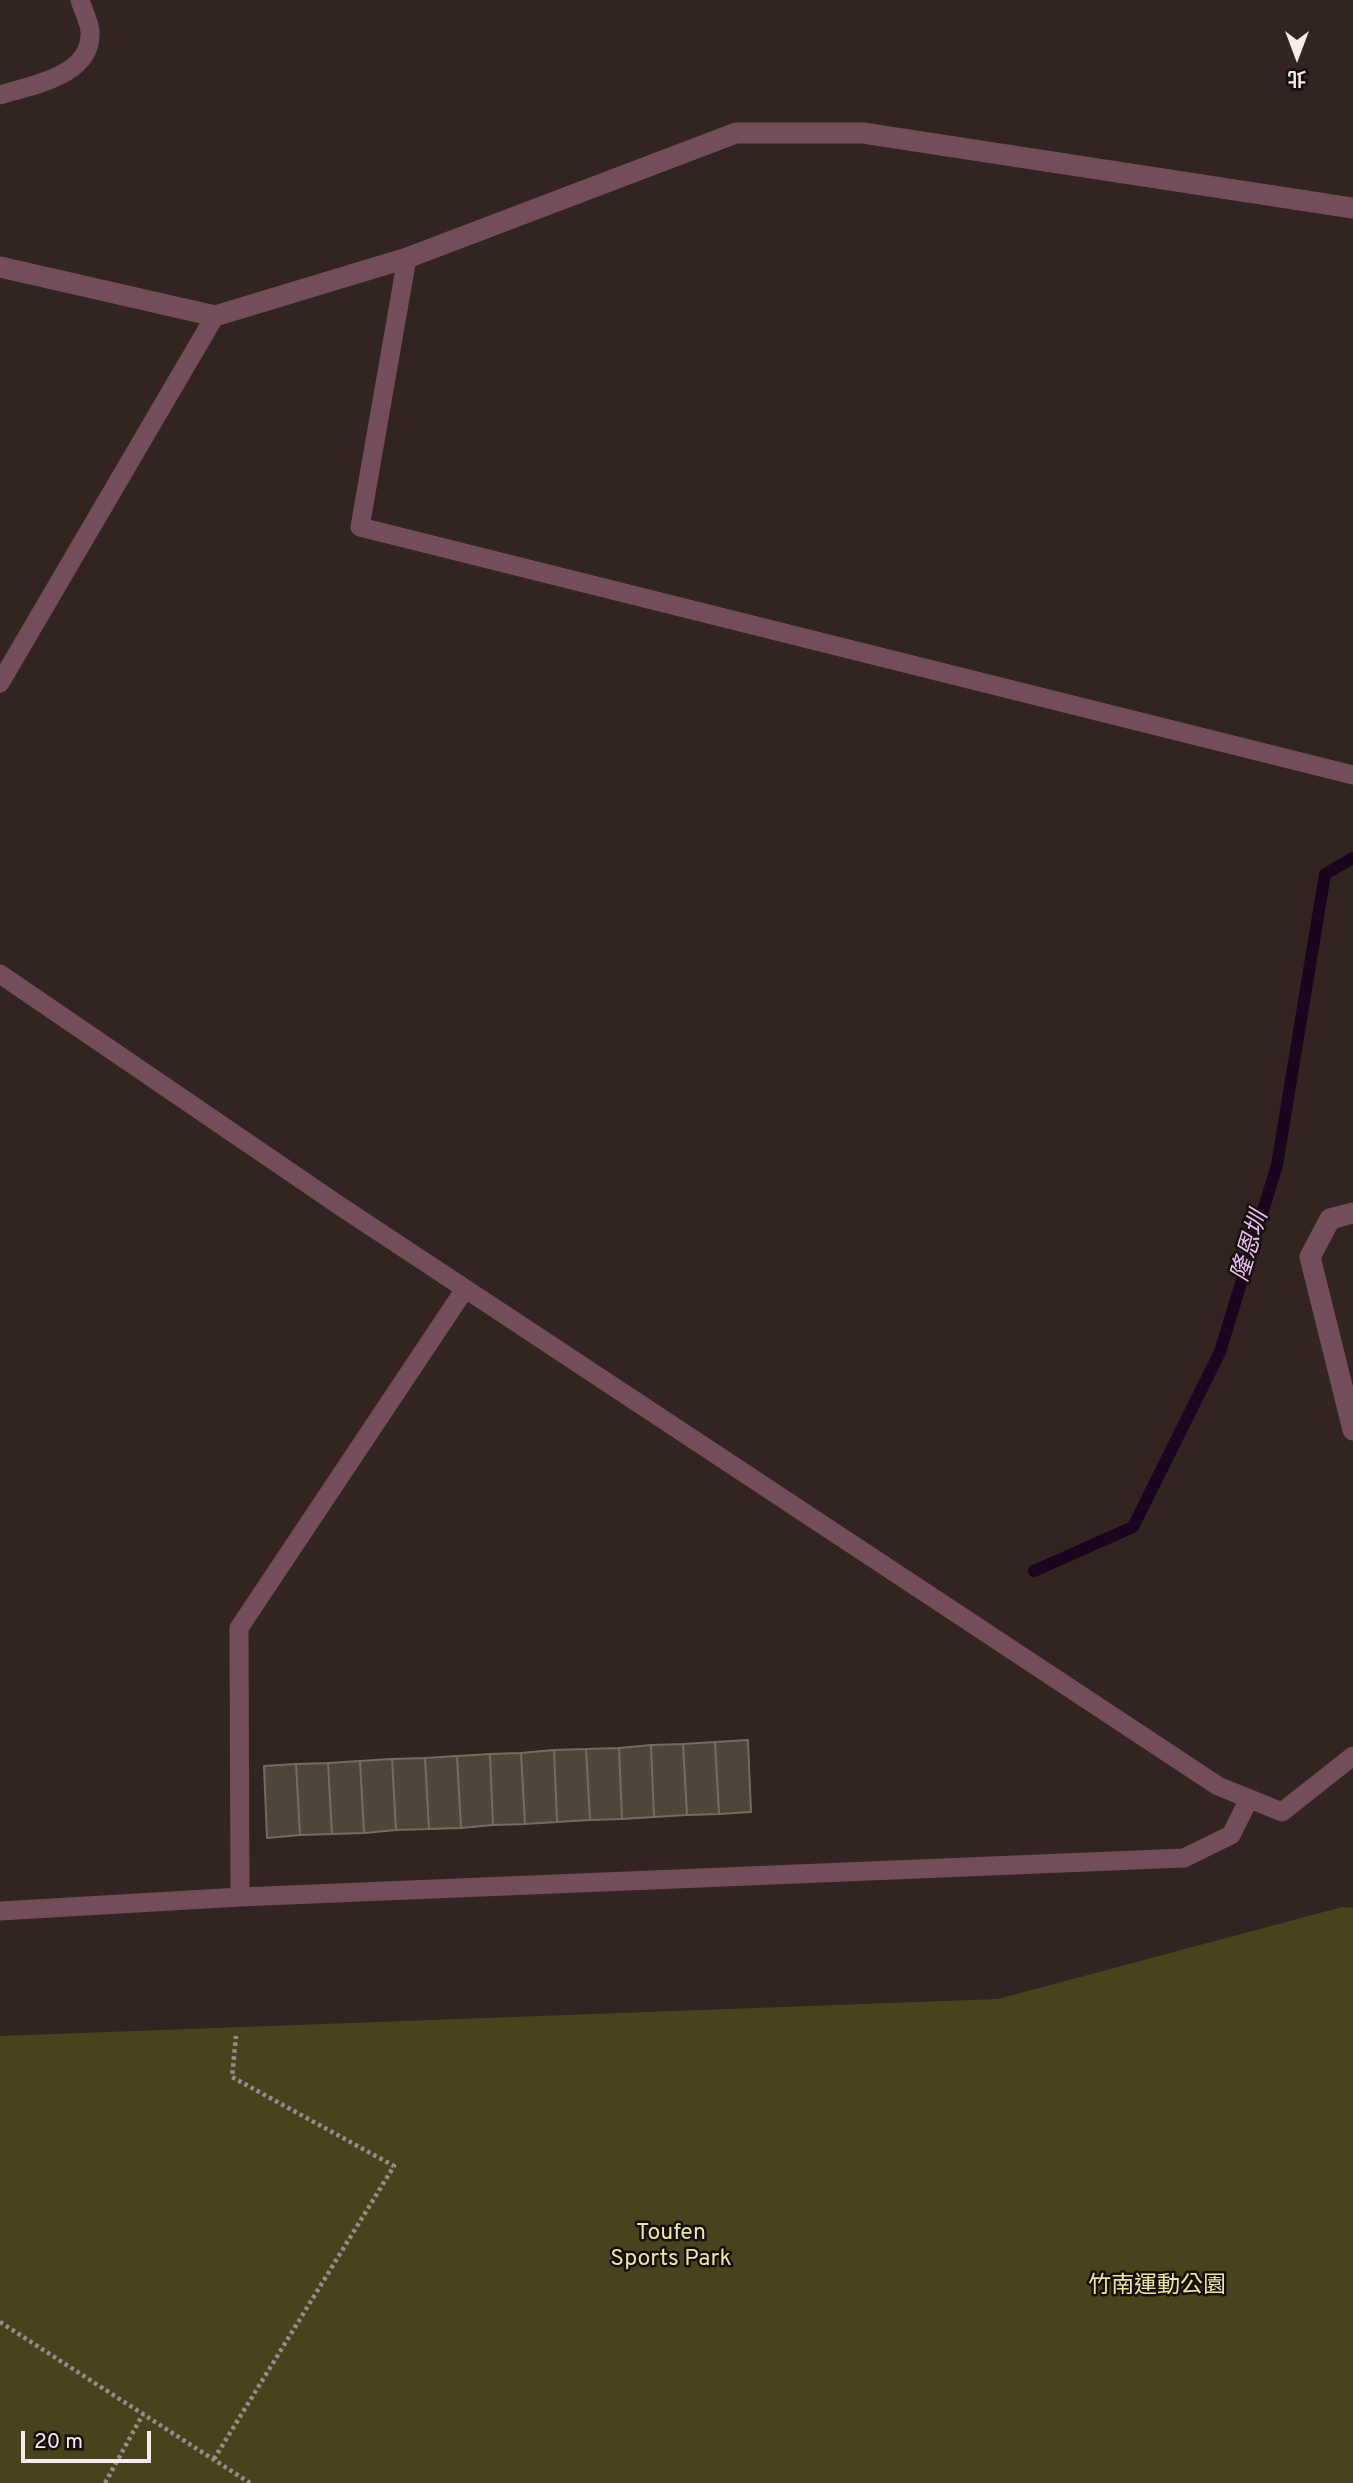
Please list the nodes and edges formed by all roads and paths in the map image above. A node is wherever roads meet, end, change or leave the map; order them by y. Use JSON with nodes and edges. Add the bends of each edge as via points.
{"nodes":[{"id":1,"x":80,"y":0,"type":"edge"},
{"id":2,"x":0,"y":95,"type":"edge"},
{"id":3,"x":1353,"y":208,"type":"edge"},
{"id":4,"x":407,"y":258,"type":"junction"},
{"id":5,"x":0,"y":267,"type":"edge"},
{"id":6,"x":215,"y":316,"type":"junction"},
{"id":7,"x":0,"y":683,"type":"edge"},
{"id":8,"x":1353,"y":775,"type":"edge"},
{"id":9,"x":0,"y":974,"type":"edge"},
{"id":10,"x":1353,"y":1213,"type":"edge"},
{"id":11,"x":466,"y":1289,"type":"junction"},
{"id":12,"x":1353,"y":1430,"type":"edge"},
{"id":13,"x":1353,"y":1756,"type":"edge"},
{"id":14,"x":1249,"y":1799,"type":"junction"},
{"id":15,"x":240,"y":1897,"type":"junction"},
{"id":16,"x":0,"y":1911,"type":"edge"},
{"id":17,"x":236,"y":2036,"type":"dead end"},
{"id":18,"x":0,"y":2322,"type":"edge"},
{"id":19,"x":143,"y":2414,"type":"junction"},
{"id":20,"x":214,"y":2459,"type":"junction"},
{"id":21,"x":106,"y":2483,"type":"edge"},
{"id":22,"x":250,"y":2483,"type":"edge"}],
"edges":[{"from":1,"to":2,"type":"lane","via":[[90,32],[82,60],[61,76]]},
{"from":3,"to":4,"type":"street","via":[[863,133],[736,133]]},
{"from":4,"to":6,"type":"street"},
{"from":4,"to":8,"type":"lane","via":[[360,527]]},
{"from":5,"to":6,"type":"street"},
{"from":6,"to":7,"type":"lane"},
{"from":9,"to":11,"type":"lane"},
{"from":10,"to":12,"type":"street","via":[[1329,1219],[1310,1257]]},
{"from":11,"to":14,"type":"lane","via":[[1218,1786]]},
{"from":11,"to":15,"type":"lane","via":[[239,1628]]},
{"from":13,"to":14,"type":"lane","via":[[1282,1812]]},
{"from":14,"to":15,"type":"lane","via":[[1231,1835],[1184,1858]]},
{"from":15,"to":16,"type":"lane"},
{"from":17,"to":20,"type":"path","via":[[232,2077],[394,2166]]},
{"from":18,"to":19,"type":"path"},
{"from":19,"to":20,"type":"path"},
{"from":19,"to":21,"type":"path"},
{"from":20,"to":22,"type":"path"}]}
